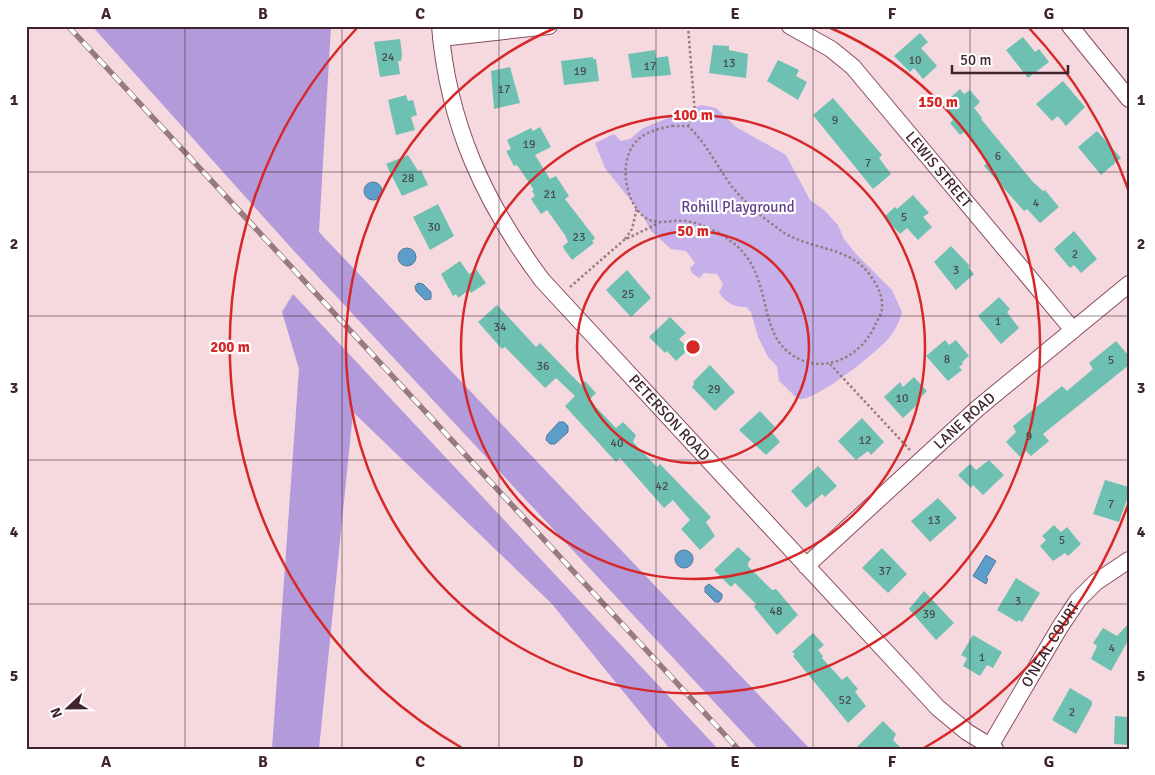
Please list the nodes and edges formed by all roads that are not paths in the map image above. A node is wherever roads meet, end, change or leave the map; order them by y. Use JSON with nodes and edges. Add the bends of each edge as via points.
{"nodes":[{"id":1,"x":549,"y":26,"type":"edge"},
{"id":2,"x":790,"y":26,"type":"edge"},
{"id":3,"x":1070,"y":26,"type":"edge"},
{"id":4,"x":440,"y":32,"type":"edge"},
{"id":5,"x":1129,"y":99,"type":"edge"},
{"id":6,"x":1129,"y":284,"type":"edge"},
{"id":7,"x":1073,"y":330,"type":"junction"},
{"id":8,"x":1129,"y":560,"type":"edge"},
{"id":9,"x":806,"y":566,"type":"junction"},
{"id":10,"x":993,"y":747,"type":"edge"}],
"edges":[{"from":1,"to":4,"type":"street"},
{"from":2,"to":7,"type":"street","name":"LEWIS STREET","via":[[824,44],[854,67]]},
{"from":3,"to":5,"type":"street"},
{"from":4,"to":9,"type":"street","name":"PETERSON ROAD","via":[[461,136],[477,174],[519,249],[558,298]]},
{"from":6,"to":7,"type":"street","name":"LANE ROAD"},
{"from":7,"to":9,"type":"street","name":"LANE ROAD","via":[[978,408]]},
{"from":8,"to":10,"type":"street","name":"O'NEAL COURT","via":[[1096,582],[1078,600]]},
{"from":9,"to":10,"type":"street","name":"PETERSON ROAD","via":[[938,708],[967,732]]}]}
